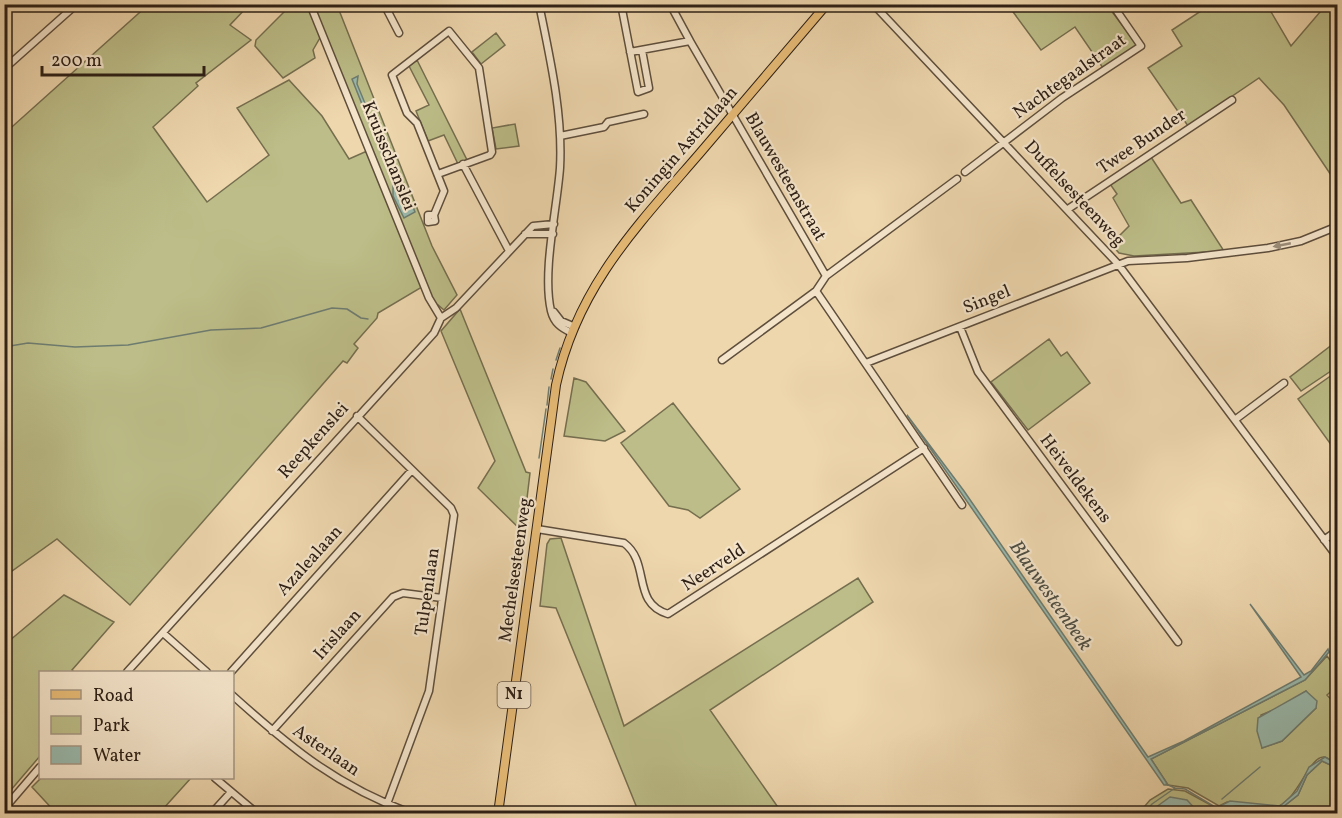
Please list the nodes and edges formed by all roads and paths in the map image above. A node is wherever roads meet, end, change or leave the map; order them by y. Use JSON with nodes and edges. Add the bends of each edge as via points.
{"nodes":[{"id":1,"x":76,"y":4,"type":"edge"},
{"id":2,"x":310,"y":4,"type":"edge"},
{"id":3,"x":384,"y":4,"type":"edge"},
{"id":4,"x":539,"y":4,"type":"edge"},
{"id":5,"x":621,"y":4,"type":"edge"},
{"id":6,"x":670,"y":4,"type":"edge"},
{"id":7,"x":827,"y":4,"type":"edge"},
{"id":8,"x":873,"y":4,"type":"edge"},
{"id":9,"x":1112,"y":4,"type":"edge"},
{"id":10,"x":399,"y":33,"type":"dead end"},
{"id":11,"x":690,"y":41,"type":"junction"},
{"id":12,"x":642,"y":50,"type":"junction"},
{"id":13,"x":630,"y":52,"type":"junction"},
{"id":14,"x":4,"y":69,"type":"edge"},
{"id":15,"x":1232,"y":100,"type":"dead end"},
{"id":16,"x":644,"y":114,"type":"dead end"},
{"id":17,"x":732,"y":115,"type":"junction"},
{"id":18,"x":560,"y":136,"type":"junction"},
{"id":19,"x":1004,"y":142,"type":"junction"},
{"id":20,"x":463,"y":164,"type":"junction"},
{"id":21,"x":965,"y":172,"type":"dead end"},
{"id":22,"x":438,"y":174,"type":"junction"},
{"id":23,"x":957,"y":179,"type":"dead end"},
{"id":24,"x":1068,"y":209,"type":"junction"},
{"id":25,"x":434,"y":215,"type":"dead end"},
{"id":26,"x":554,"y":224,"type":"junction"},
{"id":27,"x":1338,"y":226,"type":"edge"},
{"id":28,"x":525,"y":234,"type":"junction"},
{"id":29,"x":554,"y":234,"type":"junction"},
{"id":30,"x":508,"y":249,"type":"junction"},
{"id":31,"x":1118,"y":264,"type":"junction"},
{"id":32,"x":826,"y":276,"type":"junction"},
{"id":33,"x":816,"y":291,"type":"junction"},
{"id":34,"x":441,"y":318,"type":"junction"},
{"id":35,"x":960,"y":327,"type":"junction"},
{"id":36,"x":573,"y":330,"type":"junction"},
{"id":37,"x":722,"y":360,"type":"dead end"},
{"id":38,"x":866,"y":363,"type":"junction"},
{"id":39,"x":1284,"y":383,"type":"dead end"},
{"id":40,"x":357,"y":416,"type":"junction"},
{"id":41,"x":1236,"y":419,"type":"junction"},
{"id":42,"x":924,"y":448,"type":"junction"},
{"id":43,"x":412,"y":470,"type":"junction"},
{"id":44,"x":962,"y":505,"type":"dead end"},
{"id":45,"x":537,"y":529,"type":"junction"},
{"id":46,"x":1338,"y":530,"type":"edge"},
{"id":47,"x":1324,"y":540,"type":"junction"},
{"id":48,"x":1338,"y":558,"type":"edge"},
{"id":49,"x":442,"y":598,"type":"junction"},
{"id":50,"x":163,"y":633,"type":"junction"},
{"id":51,"x":1178,"y":642,"type":"dead end"},
{"id":52,"x":128,"y":671,"type":"edge"},
{"id":53,"x":206,"y":671,"type":"edge"},
{"id":54,"x":232,"y":671,"type":"edge"},
{"id":55,"x":234,"y":698,"type":"edge"},
{"id":56,"x":272,"y":731,"type":"junction"},
{"id":57,"x":39,"y":769,"type":"edge"},
{"id":58,"x":217,"y":779,"type":"edge"},
{"id":59,"x":231,"y":792,"type":"junction"},
{"id":60,"x":387,"y":804,"type":"junction"},
{"id":61,"x":4,"y":809,"type":"edge"},
{"id":62,"x":211,"y":813,"type":"edge"},
{"id":63,"x":258,"y":813,"type":"edge"},
{"id":64,"x":413,"y":813,"type":"edge"},
{"id":65,"x":498,"y":813,"type":"edge"}],
"edges":[{"from":1,"to":14,"type":"street"},
{"from":2,"to":34,"type":"street","name":"Kruisschanslei","via":[[429,298]]},
{"from":3,"to":10,"type":"street"},
{"from":4,"to":18,"type":"street"},
{"from":5,"to":13,"type":"street"},
{"from":6,"to":11,"type":"street","name":"Blauwesteenstraat"},
{"from":7,"to":17,"type":"main road","name":"Koningin Astridlaan","number":"N1"},
{"from":8,"to":19,"type":"street","name":"Duffelsesteenweg"},
{"from":9,"to":19,"type":"street","name":"Nachtegaalstraat","via":[[1141,46]]},
{"from":11,"to":12,"type":"street"},
{"from":11,"to":17,"type":"street","name":"Blauwesteenstraat"},
{"from":12,"to":13,"type":"street"},
{"from":12,"to":13,"type":"street","via":[[650,87],[638,92]]},
{"from":15,"to":24,"type":"street","name":"Twee Bunder"},
{"from":16,"to":18,"type":"street"},
{"from":17,"to":32,"type":"street","name":"Blauwesteenstraat"},
{"from":17,"to":36,"type":"main road","name":"Koningin Astridlaan","number":"N1","via":[[616,250]]},
{"from":18,"to":26,"type":"street"},
{"from":19,"to":21,"type":"street"},
{"from":19,"to":24,"type":"street","name":"Duffelsesteenweg"},
{"from":20,"to":22,"type":"street"},
{"from":20,"to":22,"type":"street","via":[[492,152],[479,69],[449,31],[392,75]]},
{"from":20,"to":30,"type":"street"},
{"from":22,"to":25,"type":"street","via":[[444,193]]},
{"from":23,"to":32,"type":"street"},
{"from":24,"to":31,"type":"street","name":"Duffelsesteenweg"},
{"from":26,"to":28,"type":"street","name":"Reepkenslei","via":[[533,226]]},
{"from":26,"to":29,"type":"street"},
{"from":27,"to":31,"type":"street","name":"Singel","one_way":true,"via":[[1301,241],[1268,248]]},
{"from":28,"to":29,"type":"street"},
{"from":28,"to":30,"type":"street","name":"Reepkenslei"},
{"from":29,"to":36,"type":"street","via":[[550,304],[558,324]]},
{"from":30,"to":34,"type":"street","name":"Reepkenslei","via":[[456,308]]},
{"from":31,"to":35,"type":"street","name":"Singel"},
{"from":31,"to":41,"type":"street","name":"Duffelsesteenweg"},
{"from":32,"to":33,"type":"street"},
{"from":33,"to":37,"type":"street"},
{"from":33,"to":38,"type":"street"},
{"from":34,"to":40,"type":"street","name":"Reepkenslei","via":[[434,333]]},
{"from":35,"to":38,"type":"street","name":"Singel"},
{"from":35,"to":51,"type":"street","name":"Heiveldekens","via":[[978,372]]},
{"from":36,"to":45,"type":"main road","name":"Mechelsesteenweg","number":"N1","via":[[556,385]]},
{"from":38,"to":42,"type":"street"},
{"from":39,"to":41,"type":"street"},
{"from":40,"to":43,"type":"street","name":"Tulpenlaan"},
{"from":40,"to":50,"type":"street","name":"Reepkenslei"},
{"from":41,"to":47,"type":"street","name":"Duffelsesteenweg"},
{"from":42,"to":44,"type":"street"},
{"from":42,"to":45,"type":"street","name":"Neerveld","via":[[668,614],[655,610],[648,602],[636,557],[624,543]]},
{"from":43,"to":49,"type":"street","name":"Tulpenlaan","via":[[453,513]]},
{"from":43,"to":54,"type":"street","name":"Azalealaan"},
{"from":45,"to":65,"type":"main road","name":"Mechelsesteenweg","number":"N1"},
{"from":46,"to":47,"type":"street"},
{"from":47,"to":48,"type":"street","name":"Duffelsesteenweg"},
{"from":49,"to":56,"type":"street","name":"Irislaan","via":[[404,593],[393,597]]},
{"from":49,"to":60,"type":"street","name":"Tulpenlaan","via":[[427,699]]},
{"from":50,"to":52,"type":"street","name":"Reepkenslei"},
{"from":50,"to":53,"type":"street"},
{"from":55,"to":56,"type":"street","name":"Asterlaan"},
{"from":56,"to":60,"type":"street","name":"Asterlaan","via":[[329,775]]},
{"from":57,"to":61,"type":"street"},
{"from":58,"to":59,"type":"street"},
{"from":59,"to":62,"type":"street"},
{"from":59,"to":63,"type":"street"},
{"from":60,"to":64,"type":"street","name":"Asterlaan"}]}
